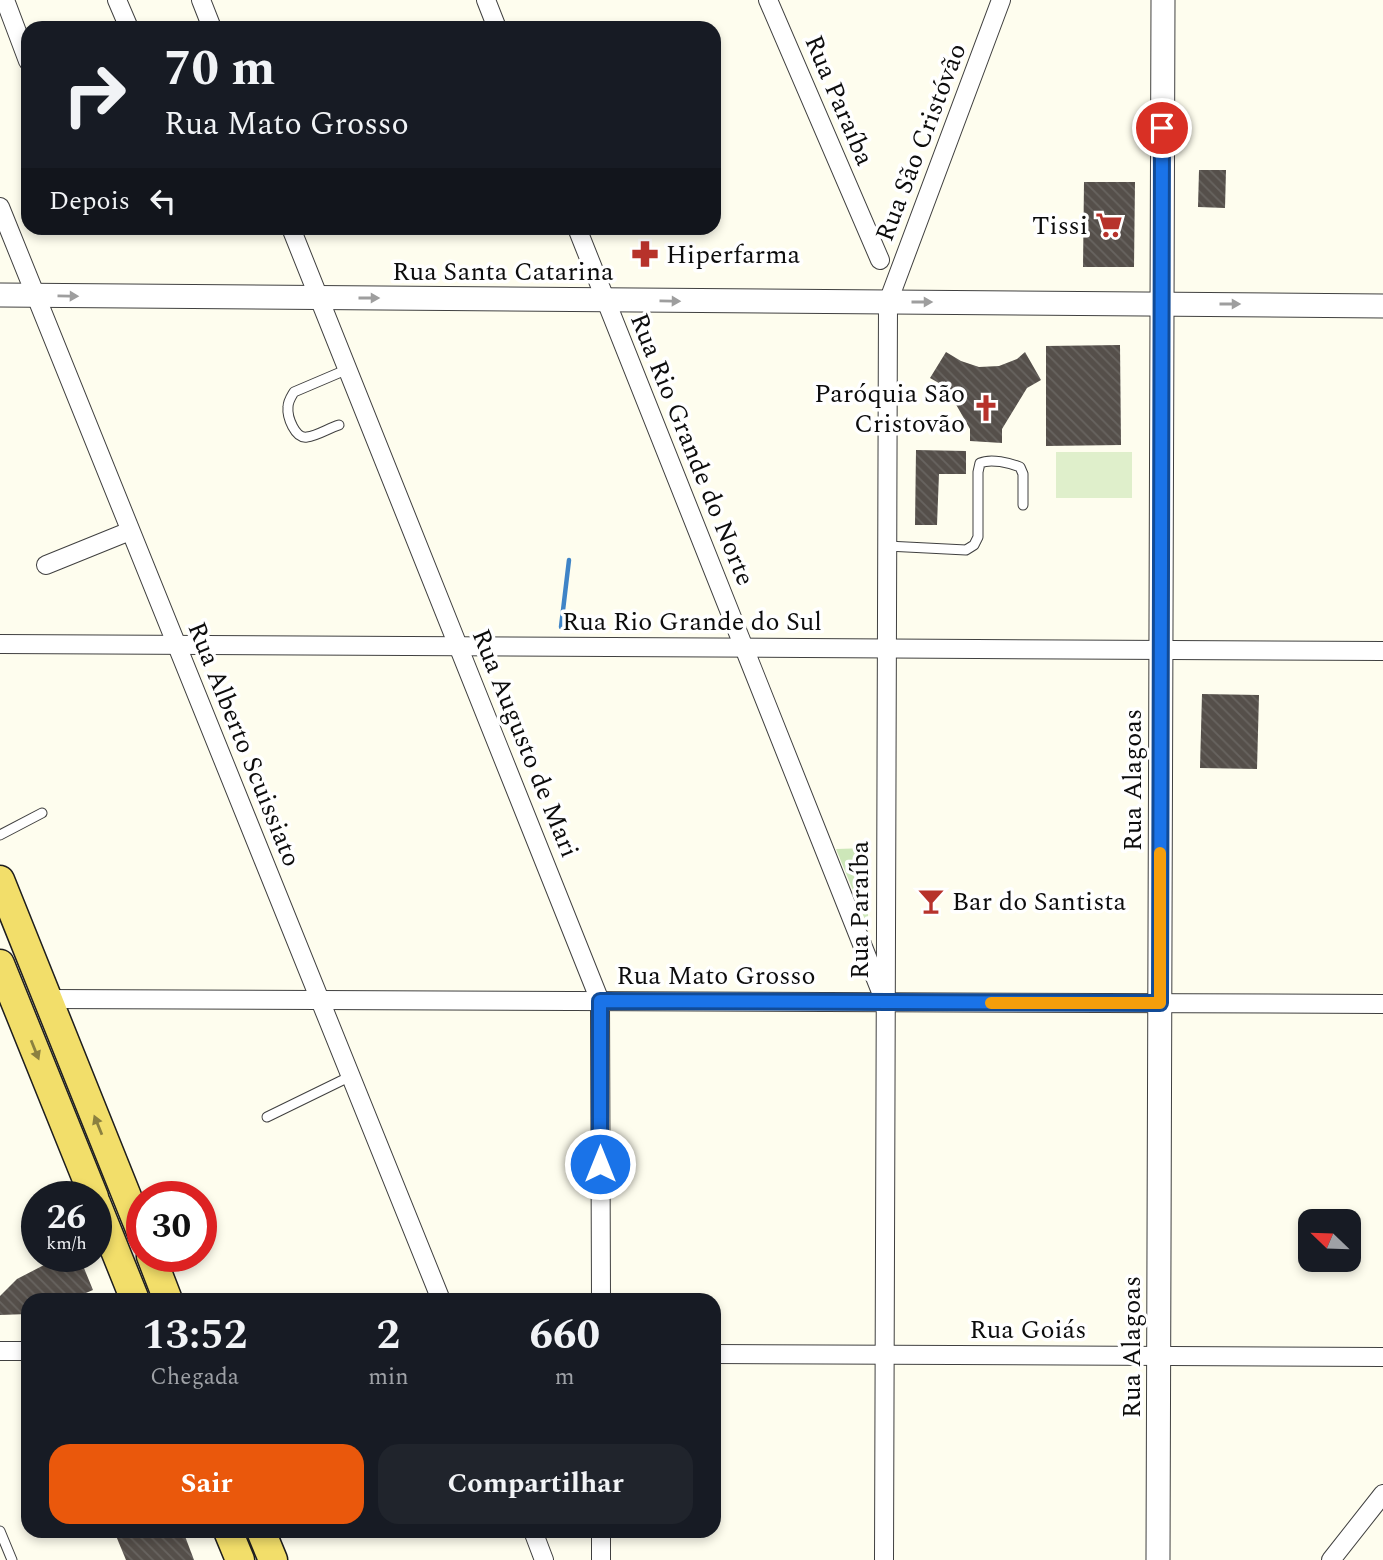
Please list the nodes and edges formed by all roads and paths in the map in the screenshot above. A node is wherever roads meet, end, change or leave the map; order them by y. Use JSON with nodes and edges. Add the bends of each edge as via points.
{"nodes":[{"id":1,"x":5,"y":0,"type":"edge"},
{"id":2,"x":117,"y":0,"type":"edge"},
{"id":3,"x":201,"y":0,"type":"edge"},
{"id":4,"x":486,"y":0,"type":"edge"},
{"id":5,"x":768,"y":0,"type":"edge"},
{"id":6,"x":1001,"y":0,"type":"edge"},
{"id":7,"x":1163,"y":0,"type":"edge"},
{"id":8,"x":126,"y":21,"type":"edge"},
{"id":9,"x":209,"y":21,"type":"edge"},
{"id":10,"x":494,"y":21,"type":"edge"},
{"id":11,"x":21,"y":42,"type":"edge"},
{"id":12,"x":0,"y":207,"type":"edge"},
{"id":13,"x":294,"y":235,"type":"edge"},
{"id":14,"x":580,"y":235,"type":"edge"},
{"id":15,"x":880,"y":260,"type":"dead end"},
{"id":16,"x":0,"y":295,"type":"edge"},
{"id":17,"x":36,"y":295,"type":"junction"},
{"id":18,"x":320,"y":298,"type":"junction"},
{"id":19,"x":606,"y":300,"type":"junction"},
{"id":20,"x":887,"y":302,"type":"junction"},
{"id":21,"x":1162,"y":304,"type":"junction"},
{"id":22,"x":1383,"y":306,"type":"edge"},
{"id":23,"x":348,"y":369,"type":"junction"},
{"id":24,"x":339,"y":425,"type":"dead end"},
{"id":25,"x":1023,"y":505,"type":"dead end"},
{"id":26,"x":130,"y":531,"type":"junction"},
{"id":27,"x":887,"y":546,"type":"junction"},
{"id":28,"x":46,"y":565,"type":"dead end"},
{"id":29,"x":0,"y":644,"type":"edge"},
{"id":30,"x":176,"y":645,"type":"junction"},
{"id":31,"x":458,"y":646,"type":"junction"},
{"id":32,"x":744,"y":648,"type":"junction"},
{"id":33,"x":886,"y":648,"type":"junction"},
{"id":34,"x":1161,"y":650,"type":"junction"},
{"id":35,"x":1383,"y":651,"type":"edge"},
{"id":36,"x":41,"y":813,"type":"dead end"},
{"id":37,"x":0,"y":835,"type":"edge"},
{"id":38,"x":0,"y":880,"type":"edge"},
{"id":39,"x":0,"y":964,"type":"edge"},
{"id":40,"x":7,"y":998,"type":"edge"},
{"id":41,"x":48,"y":999,"type":"junction"},
{"id":42,"x":320,"y":1000,"type":"junction"},
{"id":43,"x":600,"y":1001,"type":"junction"},
{"id":44,"x":885,"y":1002,"type":"junction"},
{"id":45,"x":1160,"y":1003,"type":"junction"},
{"id":46,"x":1383,"y":1004,"type":"edge"},
{"id":47,"x":351,"y":1076,"type":"junction"},
{"id":48,"x":267,"y":1116,"type":"dead end"},
{"id":49,"x":118,"y":1176,"type":"junction"},
{"id":50,"x":88,"y":1181,"type":"edge"},
{"id":51,"x":91,"y":1181,"type":"edge"},
{"id":52,"x":126,"y":1195,"type":"edge"},
{"id":53,"x":112,"y":1243,"type":"edge"},
{"id":54,"x":158,"y":1272,"type":"edge"},
{"id":55,"x":132,"y":1293,"type":"edge"},
{"id":56,"x":166,"y":1293,"type":"edge"},
{"id":57,"x":438,"y":1293,"type":"edge"},
{"id":58,"x":601,"y":1293,"type":"edge"},
{"id":59,"x":0,"y":1351,"type":"edge"},
{"id":60,"x":21,"y":1351,"type":"edge"},
{"id":61,"x":721,"y":1354,"type":"edge"},
{"id":62,"x":884,"y":1354,"type":"junction"},
{"id":63,"x":1159,"y":1356,"type":"junction"},
{"id":64,"x":1383,"y":1357,"type":"edge"},
{"id":65,"x":1383,"y":1494,"type":"edge"},
{"id":66,"x":0,"y":1531,"type":"edge"},
{"id":67,"x":231,"y":1538,"type":"edge"},
{"id":68,"x":264,"y":1538,"type":"edge"},
{"id":69,"x":536,"y":1538,"type":"edge"},
{"id":70,"x":601,"y":1538,"type":"edge"},
{"id":71,"x":12,"y":1560,"type":"edge"},
{"id":72,"x":240,"y":1560,"type":"edge"},
{"id":73,"x":273,"y":1560,"type":"edge"},
{"id":74,"x":544,"y":1560,"type":"edge"},
{"id":75,"x":601,"y":1560,"type":"edge"},
{"id":76,"x":884,"y":1560,"type":"edge"},
{"id":77,"x":1158,"y":1560,"type":"edge"},
{"id":78,"x":1331,"y":1560,"type":"edge"}],
"edges":[{"from":1,"to":11,"type":"street"},
{"from":2,"to":8,"type":"street"},
{"from":3,"to":9,"type":"street"},
{"from":4,"to":10,"type":"street"},
{"from":5,"to":15,"type":"street","name":"Rua Paraíba"},
{"from":6,"to":20,"type":"street","name":"Rua São Cristóvão"},
{"from":7,"to":21,"type":"street","name":"Rua Alagoas"},
{"from":12,"to":17,"type":"street","name":"Rua Alberto Scuissiato"},
{"from":13,"to":18,"type":"street","name":"Rua Augusto de Mari"},
{"from":14,"to":19,"type":"street","name":"Rua Rio Grande do Norte"},
{"from":16,"to":17,"type":"street","name":"Rua Santa Catarina"},
{"from":17,"to":18,"type":"street","name":"Rua Santa Catarina","one_way":true},
{"from":17,"to":26,"type":"street","name":"Rua Alberto Scuissiato"},
{"from":18,"to":19,"type":"street","name":"Rua Santa Catarina","one_way":true},
{"from":18,"to":23,"type":"street","name":"Rua Augusto de Mari"},
{"from":19,"to":20,"type":"street","name":"Rua Santa Catarina","one_way":true},
{"from":19,"to":32,"type":"street","name":"Rua Rio Grande do Norte"},
{"from":20,"to":21,"type":"street","name":"Rua Santa Catarina","one_way":true},
{"from":20,"to":27,"type":"street","name":"Rua Paraíba"},
{"from":21,"to":22,"type":"street","name":"Rua Santa Catarina","one_way":true},
{"from":21,"to":34,"type":"street","name":"Rua Alagoas"},
{"from":23,"to":24,"type":"lane","via":[[294,392],[287,409],[300,436]]},
{"from":23,"to":31,"type":"street","name":"Rua Augusto de Mari"},
{"from":25,"to":27,"type":"lane","via":[[1020,467],[985,461],[978,472],[978,537],[974,545],[966,550]]},
{"from":26,"to":28,"type":"street"},
{"from":26,"to":30,"type":"street","name":"Rua Alberto Scuissiato"},
{"from":27,"to":33,"type":"street","name":"Rua Paraíba"},
{"from":29,"to":30,"type":"street","name":"Rua Rio Grande do Sul"},
{"from":30,"to":31,"type":"street","name":"Rua Rio Grande do Sul"},
{"from":30,"to":42,"type":"street","name":"Rua Alberto Scuissiato"},
{"from":31,"to":32,"type":"street","name":"Rua Rio Grande do Sul"},
{"from":31,"to":43,"type":"street","name":"Rua Augusto de Mari"},
{"from":32,"to":33,"type":"street","name":"Rua Rio Grande do Sul"},
{"from":32,"to":44,"type":"street","name":"Rua Rio Grande do Norte"},
{"from":33,"to":34,"type":"street","name":"Rua Rio Grande do Sul"},
{"from":33,"to":44,"type":"street","name":"Rua Paraíba"},
{"from":34,"to":35,"type":"street","name":"Rua Rio Grande do Sul"},
{"from":34,"to":45,"type":"street","name":"Rua Alagoas"},
{"from":36,"to":37,"type":"lane"},
{"from":38,"to":41,"type":"main road"},
{"from":39,"to":40,"type":"main road"},
{"from":40,"to":50,"type":"main road","one_way":true},
{"from":41,"to":42,"type":"street","name":"Rua Mato Grosso"},
{"from":49,"to":41,"type":"main road","one_way":true},
{"from":42,"to":43,"type":"street","name":"Rua Mato Grosso"},
{"from":42,"to":47,"type":"street","name":"Rua Alberto Scuissiato"},
{"from":43,"to":44,"type":"street","name":"Rua Mato Grosso"},
{"from":43,"to":58,"type":"street","name":"Rua Augusto de Mari"},
{"from":44,"to":45,"type":"street","name":"Rua Mato Grosso"},
{"from":44,"to":62,"type":"street","name":"Rua Paraíba"},
{"from":45,"to":46,"type":"street","name":"Rua Mato Grosso"},
{"from":45,"to":63,"type":"street","name":"Rua Alagoas"},
{"from":47,"to":48,"type":"lane"},
{"from":47,"to":57,"type":"street","name":"Rua Alberto Scuissiato"},
{"from":49,"to":51,"type":"main road","via":[[94,1172]]},
{"from":49,"to":52,"type":"main road"},
{"from":53,"to":55,"type":"main road"},
{"from":54,"to":56,"type":"main road"},
{"from":59,"to":60,"type":"street"},
{"from":61,"to":62,"type":"street","name":"Rua Goiás"},
{"from":62,"to":63,"type":"street","name":"Rua Goiás"},
{"from":62,"to":76,"type":"street","name":"Rua Paraíba"},
{"from":63,"to":64,"type":"street","name":"Rua Goiás"},
{"from":63,"to":77,"type":"street","name":"Rua Alagoas"},
{"from":65,"to":78,"type":"street"},
{"from":66,"to":71,"type":"lane"},
{"from":67,"to":72,"type":"main road"},
{"from":68,"to":73,"type":"main road"},
{"from":69,"to":74,"type":"street"},
{"from":70,"to":75,"type":"street"}]}
